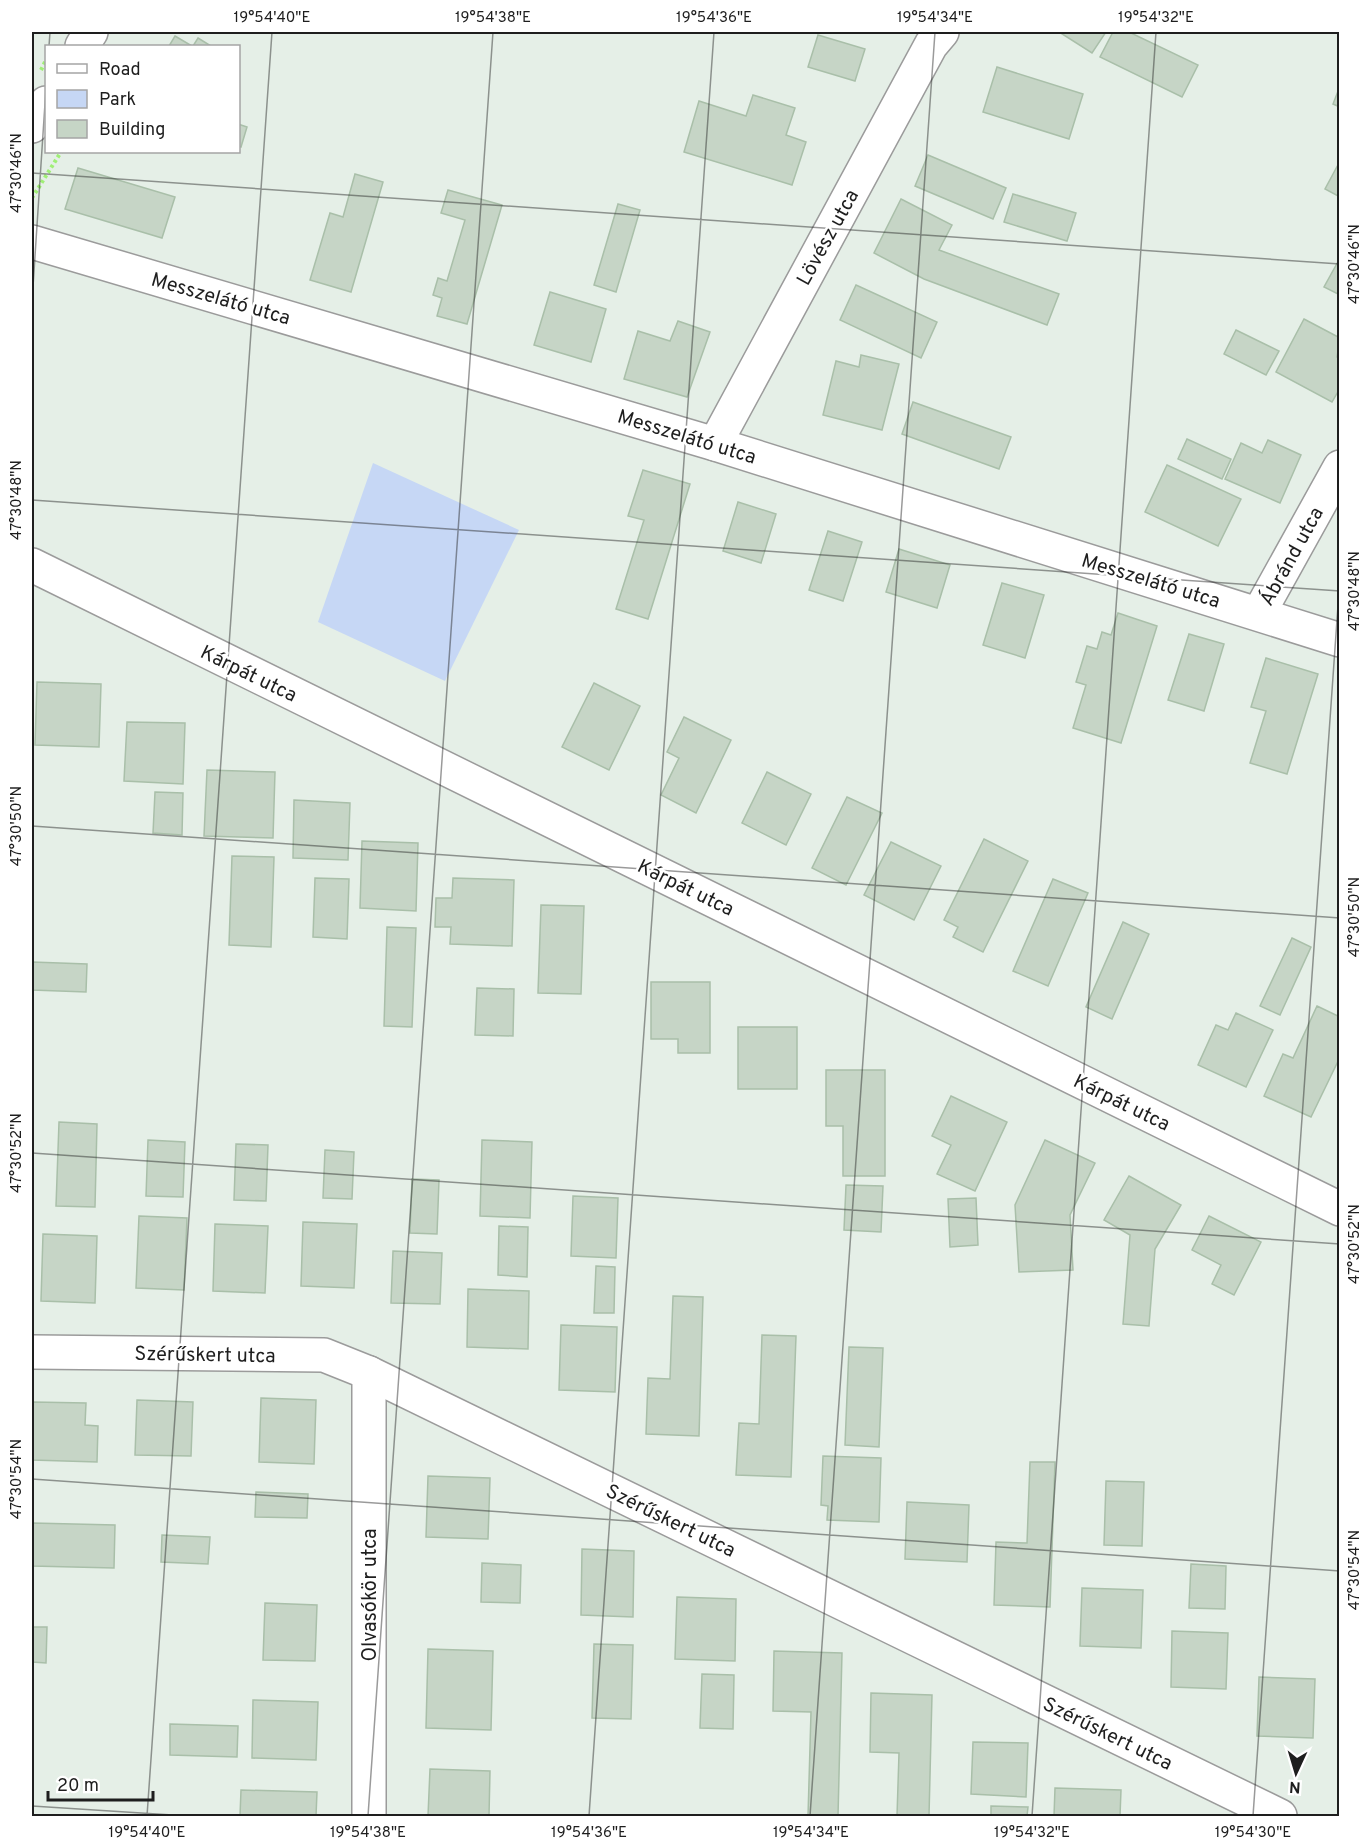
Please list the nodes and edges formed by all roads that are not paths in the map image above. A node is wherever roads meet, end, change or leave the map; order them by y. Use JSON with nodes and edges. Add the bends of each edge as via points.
{"nodes":[{"id":1,"x":91,"y":32,"type":"edge"},
{"id":2,"x":942,"y":32,"type":"edge"},
{"id":3,"x":83,"y":45,"type":"edge"},
{"id":4,"x":45,"y":105,"type":"edge"},
{"id":5,"x":32,"y":126,"type":"edge"},
{"id":6,"x":32,"y":242,"type":"edge"},
{"id":7,"x":715,"y":444,"type":"junction"},
{"id":8,"x":1340,"y":467,"type":"edge"},
{"id":9,"x":32,"y":566,"type":"edge"},
{"id":10,"x":1259,"y":613,"type":"junction"},
{"id":11,"x":1340,"y":640,"type":"edge"},
{"id":12,"x":1340,"y":1209,"type":"edge"},
{"id":13,"x":32,"y":1352,"type":"edge"},
{"id":14,"x":369,"y":1373,"type":"junction"},
{"id":15,"x":369,"y":1816,"type":"edge"},
{"id":16,"x":1280,"y":1816,"type":"edge"}],
"edges":[{"from":1,"to":3,"type":"street"},
{"from":2,"to":7,"type":"street","name":"Lövész utca","via":[[931,45]]},
{"from":4,"to":5,"type":"street"},
{"from":6,"to":7,"type":"street","name":"Messzelátó utca"},
{"from":7,"to":10,"type":"street","name":"Messzelátó utca"},
{"from":8,"to":10,"type":"street","name":"Ábránd utca"},
{"from":9,"to":12,"type":"street","name":"Kárpát utca"},
{"from":10,"to":11,"type":"street","name":"Messzelátó utca"},
{"from":13,"to":14,"type":"street","name":"Szérűskert utca","via":[[324,1355]]},
{"from":14,"to":15,"type":"street","name":"Olvasókör utca"},
{"from":14,"to":16,"type":"street","name":"Szérűskert utca"}]}
